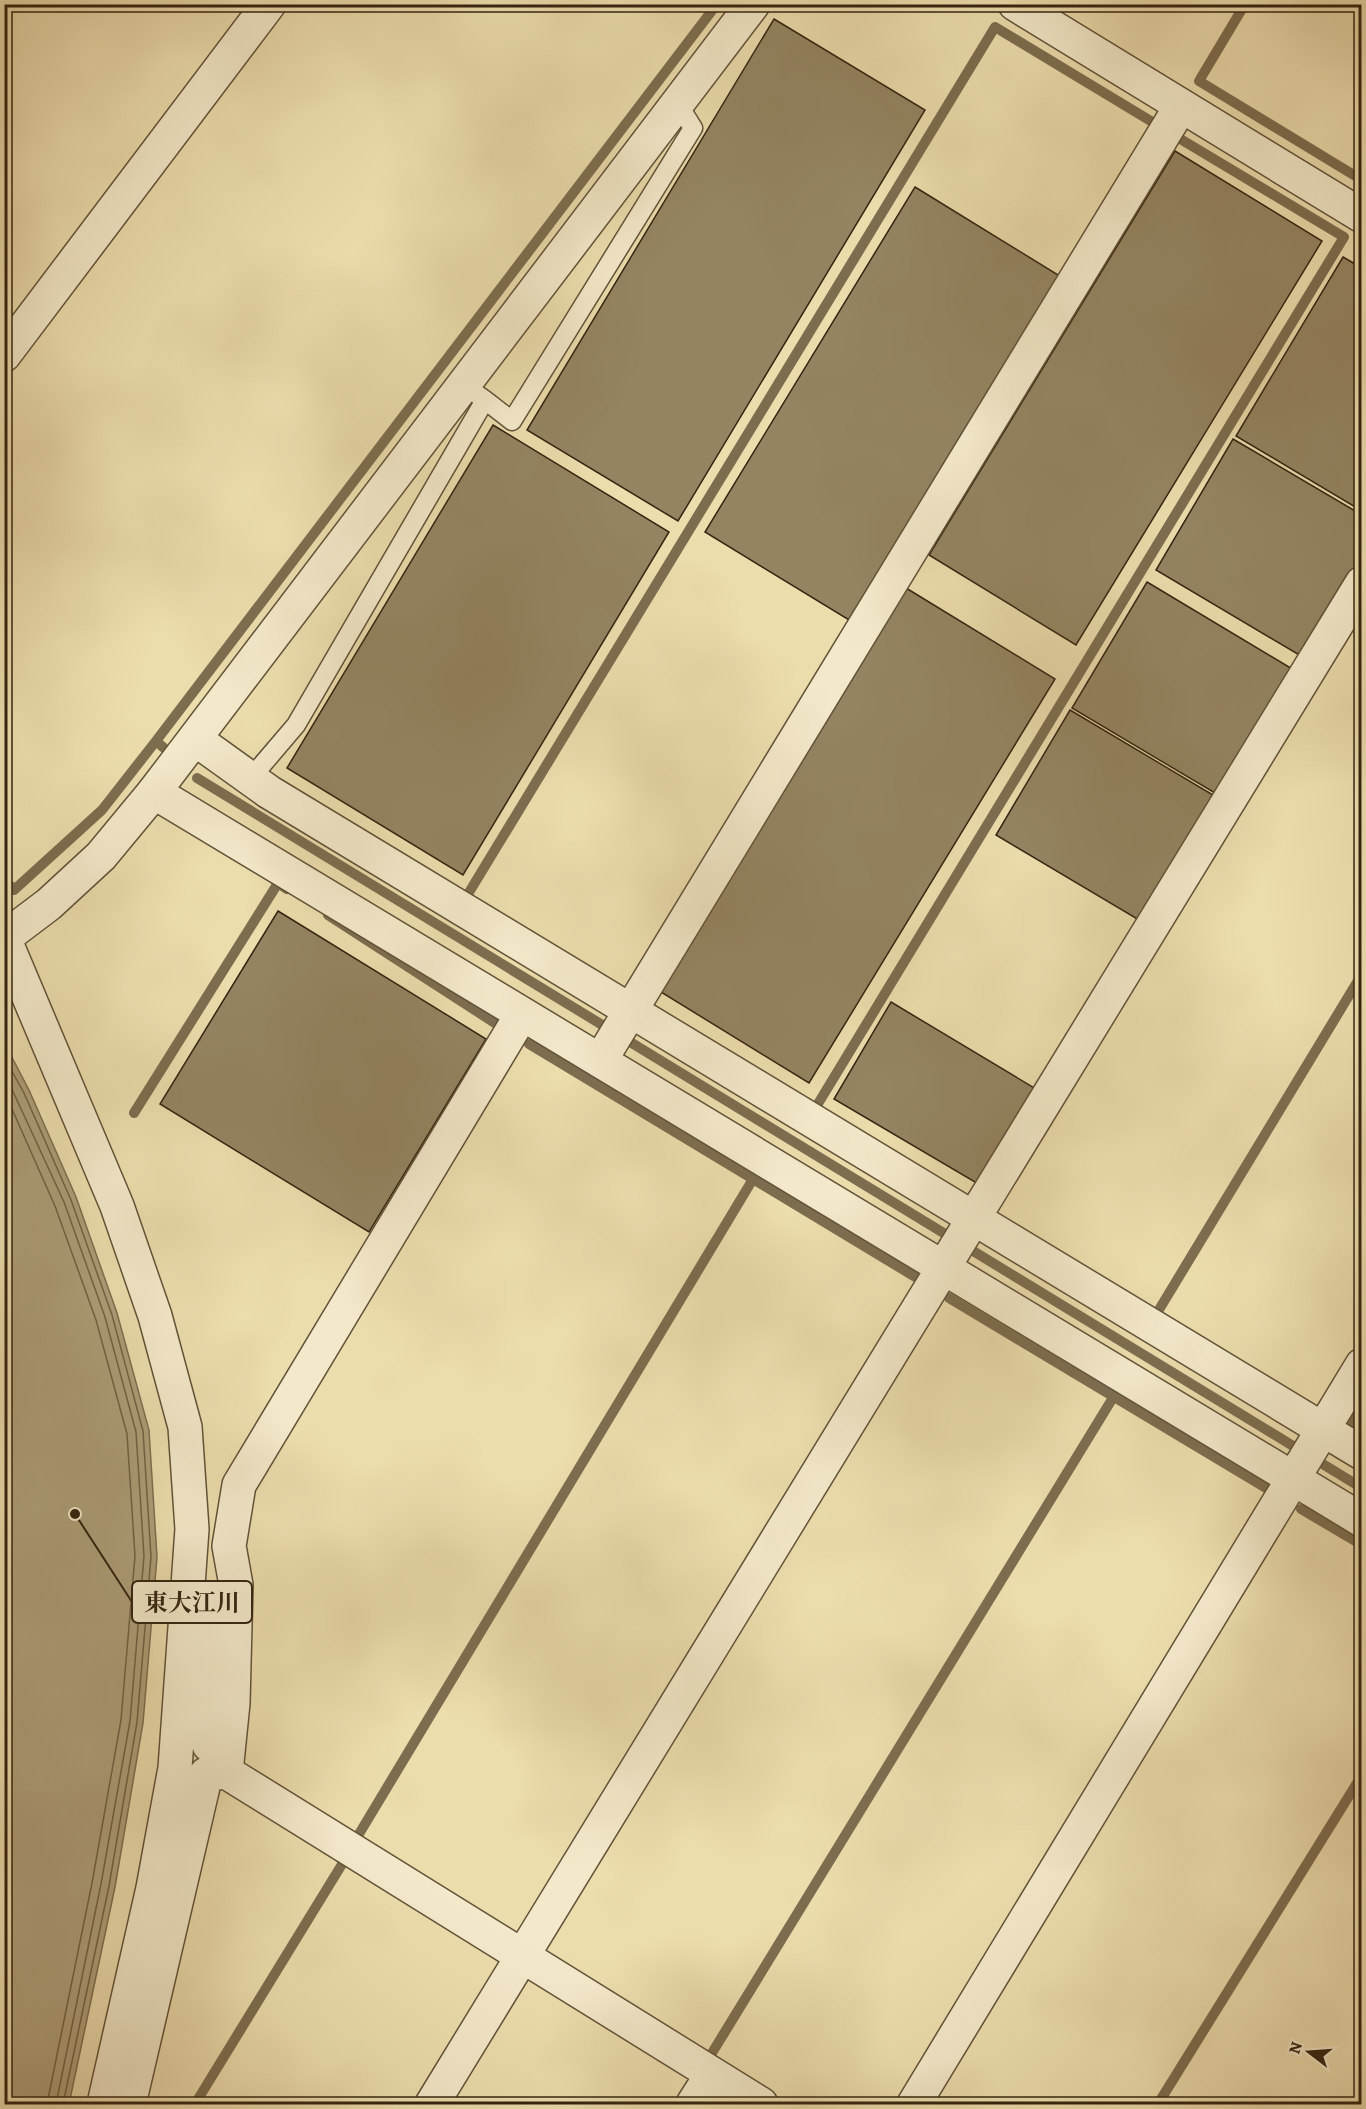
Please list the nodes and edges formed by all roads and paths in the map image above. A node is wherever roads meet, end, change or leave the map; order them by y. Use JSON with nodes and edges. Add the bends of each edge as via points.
{"nodes":[{"id":1,"x":269,"y":4,"type":"edge"},
{"id":2,"x":753,"y":4,"type":"edge"},
{"id":3,"x":1015,"y":4,"type":"edge"},
{"id":4,"x":678,"y":104,"type":"junction"},
{"id":5,"x":1180,"y":106,"type":"junction"},
{"id":6,"x":1362,"y":216,"type":"edge"},
{"id":7,"x":4,"y":354,"type":"edge"},
{"id":8,"x":475,"y":393,"type":"junction"},
{"id":9,"x":1362,"y":583,"type":"edge"},
{"id":10,"x":195,"y":739,"type":"junction"},
{"id":11,"x":250,"y":779,"type":"junction"},
{"id":12,"x":154,"y":792,"type":"junction"},
{"id":13,"x":5,"y":938,"type":"edge"},
{"id":14,"x":522,"y":1014,"type":"junction"},
{"id":15,"x":616,"y":1035,"type":"junction"},
{"id":16,"x":960,"y":1243,"type":"junction"},
{"id":17,"x":1362,"y":1365,"type":"edge"},
{"id":18,"x":1319,"y":1434,"type":"junction"},
{"id":19,"x":1362,"y":1453,"type":"edge"},
{"id":20,"x":1296,"y":1475,"type":"junction"},
{"id":21,"x":1362,"y":1520,"type":"edge"},
{"id":22,"x":190,"y":1558,"type":"junction"},
{"id":23,"x":216,"y":1773,"type":"junction"},
{"id":24,"x":523,"y":1957,"type":"junction"},
{"id":25,"x":712,"y":2074,"type":"junction"},
{"id":26,"x":104,"y":2104,"type":"edge"},
{"id":27,"x":129,"y":2104,"type":"edge"},
{"id":28,"x":432,"y":2104,"type":"edge"},
{"id":29,"x":693,"y":2104,"type":"edge"},
{"id":30,"x":761,"y":2104,"type":"edge"},
{"id":31,"x":914,"y":2104,"type":"edge"}],
"edges":[{"from":1,"to":7,"type":"street"},
{"from":2,"to":4,"type":"street"},
{"from":3,"to":5,"type":"street"},
{"from":4,"to":8,"type":"street"},
{"from":4,"to":8,"type":"lane","via":[[693,128],[512,421]]},
{"from":5,"to":6,"type":"street"},
{"from":5,"to":15,"type":"street"},
{"from":8,"to":10,"type":"street"},
{"from":8,"to":11,"type":"lane","via":[[297,725]]},
{"from":9,"to":16,"type":"street"},
{"from":10,"to":11,"type":"street"},
{"from":10,"to":12,"type":"street"},
{"from":11,"to":15,"type":"street"},
{"from":12,"to":13,"type":"street","via":[[101,856]]},
{"from":12,"to":14,"type":"street"},
{"from":13,"to":22,"type":"street","via":[[117,1206],[155,1316],[186,1427]]},
{"from":14,"to":15,"type":"street"},
{"from":14,"to":23,"type":"street","via":[[238,1485],[229,1546],[237,1585],[233,1703]]},
{"from":15,"to":16,"type":"street"},
{"from":15,"to":16,"type":"street"},
{"from":16,"to":18,"type":"street"},
{"from":16,"to":20,"type":"street"},
{"from":16,"to":24,"type":"street"},
{"from":17,"to":18,"type":"street"},
{"from":18,"to":19,"type":"street"},
{"from":18,"to":20,"type":"street"},
{"from":20,"to":21,"type":"street"},
{"from":20,"to":31,"type":"street"},
{"from":22,"to":23,"type":"street","via":[[203,1590]]},
{"from":22,"to":26,"type":"street","via":[[175,1768],[153,1888]]},
{"from":23,"to":24,"type":"street"},
{"from":23,"to":27,"type":"street"},
{"from":24,"to":25,"type":"street"},
{"from":24,"to":28,"type":"street"},
{"from":25,"to":29,"type":"street"},
{"from":25,"to":30,"type":"street"}]}
